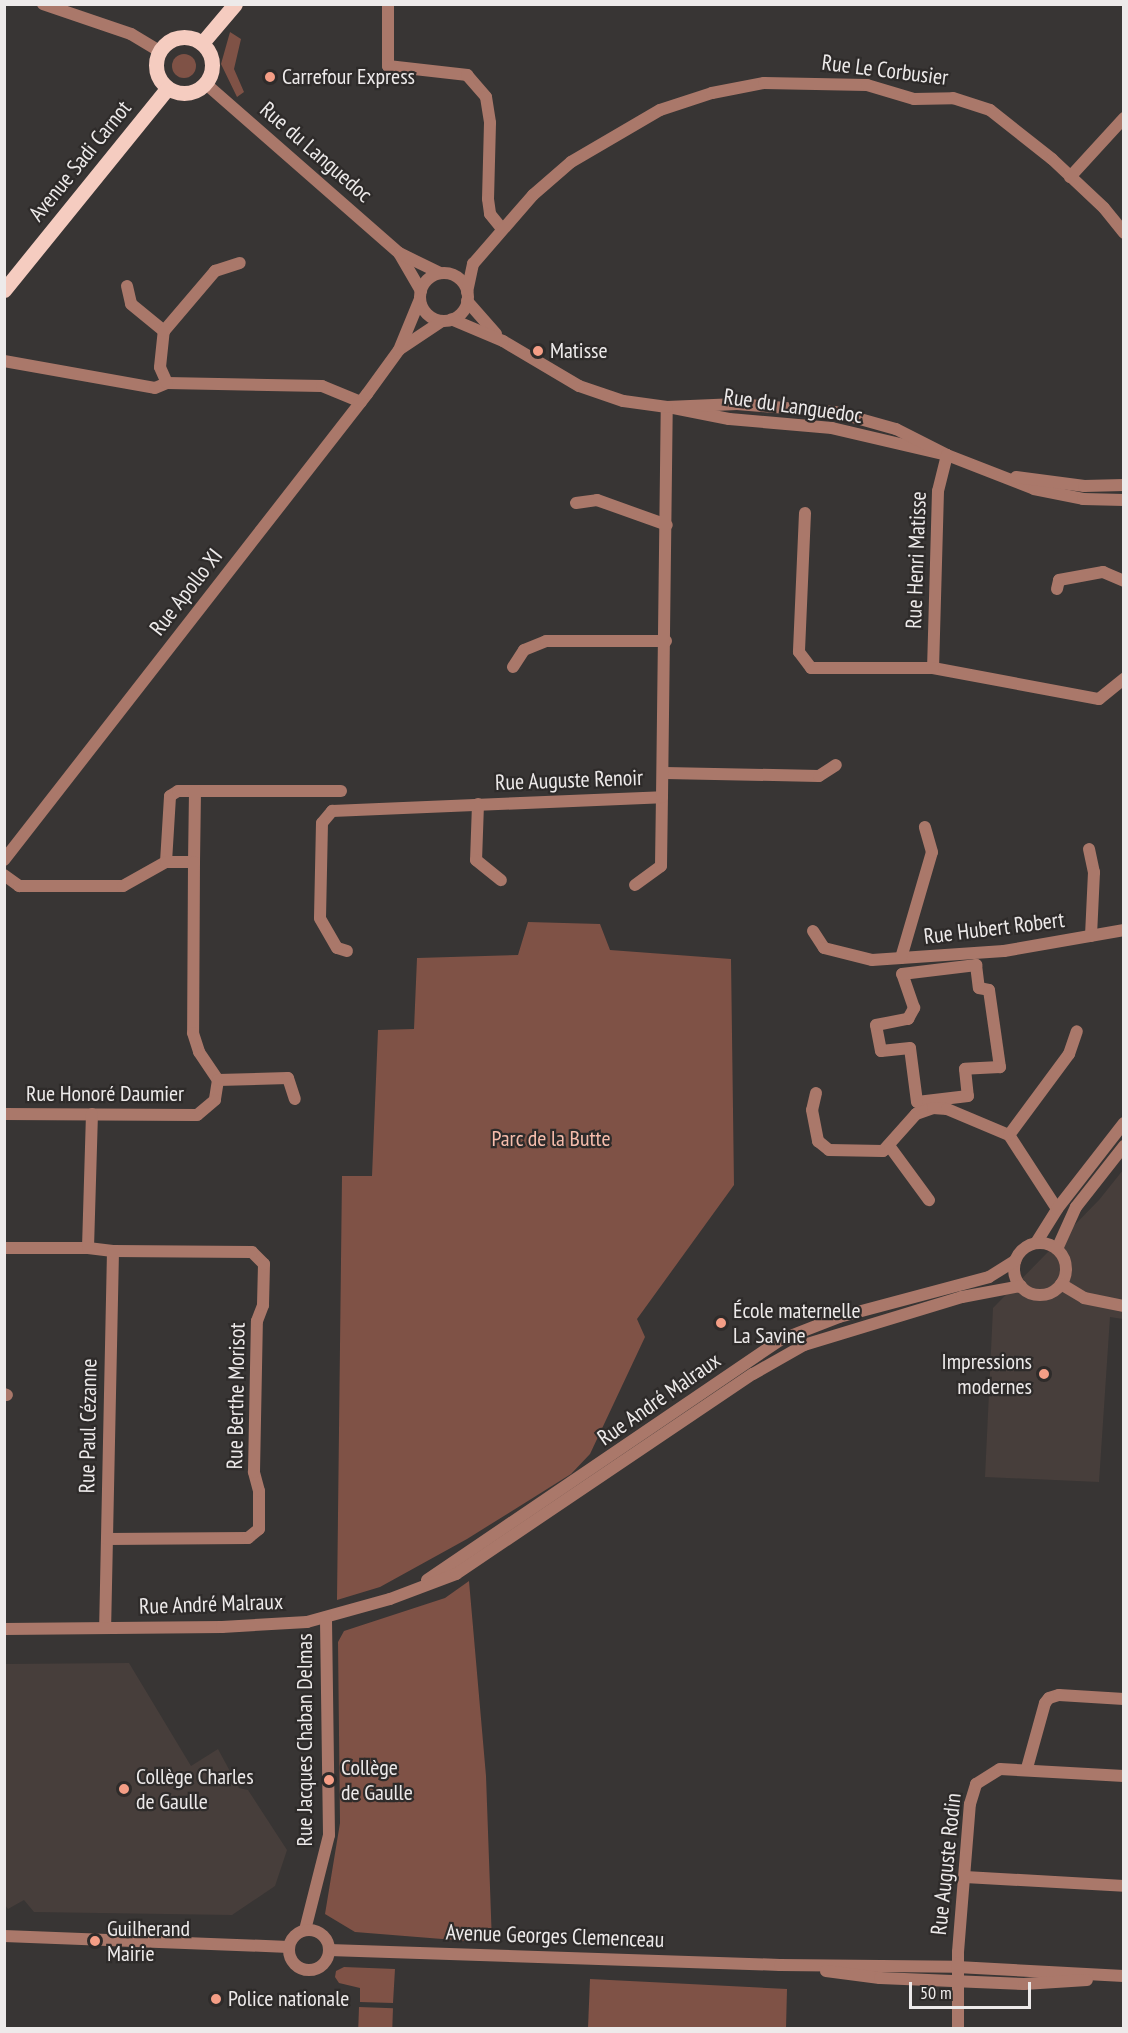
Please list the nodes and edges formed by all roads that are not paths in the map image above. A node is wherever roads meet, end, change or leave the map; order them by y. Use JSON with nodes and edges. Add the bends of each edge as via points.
{"nodes":[{"id":1,"x":43,"y":4,"type":"edge"},
{"id":2,"x":235,"y":4,"type":"edge"},
{"id":3,"x":388,"y":4,"type":"edge"},
{"id":4,"x":69,"y":8,"type":"edge"},
{"id":5,"x":202,"y":43,"type":"junction"},
{"id":6,"x":159,"y":51,"type":"junction"},
{"id":7,"x":206,"y":84,"type":"junction"},
{"id":8,"x":167,"y":89,"type":"junction"},
{"id":9,"x":1124,"y":118,"type":"edge"},
{"id":10,"x":1070,"y":177,"type":"junction"},
{"id":11,"x":502,"y":229,"type":"junction"},
{"id":12,"x":1124,"y":233,"type":"edge"},
{"id":13,"x":399,"y":252,"type":"junction"},
{"id":14,"x":240,"y":263,"type":"dead end"},
{"id":15,"x":473,"y":264,"type":"junction"},
{"id":16,"x":444,"y":273,"type":"junction"},
{"id":17,"x":127,"y":286,"type":"dead end"},
{"id":18,"x":4,"y":290,"type":"edge"},
{"id":19,"x":420,"y":295,"type":"junction"},
{"id":20,"x":467,"y":296,"type":"junction"},
{"id":21,"x":447,"y":320,"type":"junction"},
{"id":22,"x":164,"y":331,"type":"junction"},
{"id":23,"x":503,"y":341,"type":"junction"},
{"id":24,"x":399,"y":350,"type":"junction"},
{"id":25,"x":4,"y":361,"type":"edge"},
{"id":26,"x":167,"y":383,"type":"junction"},
{"id":27,"x":361,"y":402,"type":"junction"},
{"id":28,"x":667,"y":407,"type":"junction"},
{"id":29,"x":947,"y":455,"type":"junction"},
{"id":30,"x":1003,"y":476,"type":"junction"},
{"id":31,"x":1124,"y":485,"type":"edge"},
{"id":32,"x":1124,"y":500,"type":"edge"},
{"id":33,"x":576,"y":503,"type":"dead end"},
{"id":34,"x":805,"y":513,"type":"dead end"},
{"id":35,"x":667,"y":525,"type":"junction"},
{"id":36,"x":1124,"y":581,"type":"edge"},
{"id":37,"x":1057,"y":589,"type":"dead end"},
{"id":38,"x":666,"y":641,"type":"junction"},
{"id":39,"x":513,"y":667,"type":"dead end"},
{"id":40,"x":933,"y":668,"type":"junction"},
{"id":41,"x":1124,"y":679,"type":"edge"},
{"id":42,"x":836,"y":765,"type":"dead end"},
{"id":43,"x":665,"y":773,"type":"junction"},
{"id":44,"x":195,"y":791,"type":"junction"},
{"id":45,"x":341,"y":791,"type":"dead end"},
{"id":46,"x":662,"y":797,"type":"junction"},
{"id":47,"x":478,"y":804,"type":"junction"},
{"id":48,"x":925,"y":827,"type":"dead end"},
{"id":49,"x":1089,"y":849,"type":"dead end"},
{"id":50,"x":6,"y":854,"type":"edge"},
{"id":51,"x":166,"y":862,"type":"junction"},
{"id":52,"x":194,"y":862,"type":"junction"},
{"id":53,"x":4,"y":875,"type":"edge"},
{"id":54,"x":501,"y":880,"type":"dead end"},
{"id":55,"x":635,"y":885,"type":"dead end"},
{"id":56,"x":1124,"y":930,"type":"edge"},
{"id":57,"x":813,"y":931,"type":"dead end"},
{"id":58,"x":1091,"y":936,"type":"junction"},
{"id":59,"x":347,"y":951,"type":"dead end"},
{"id":60,"x":901,"y":958,"type":"junction"},
{"id":61,"x":989,"y":990,"type":"joint"},
{"id":62,"x":1077,"y":1031,"type":"dead end"},
{"id":63,"x":218,"y":1080,"type":"junction"},
{"id":64,"x":816,"y":1093,"type":"dead end"},
{"id":65,"x":295,"y":1099,"type":"dead end"},
{"id":66,"x":4,"y":1114,"type":"edge"},
{"id":67,"x":92,"y":1114,"type":"junction"},
{"id":68,"x":1124,"y":1123,"type":"edge"},
{"id":69,"x":1009,"y":1135,"type":"junction"},
{"id":70,"x":1124,"y":1146,"type":"edge"},
{"id":71,"x":890,"y":1147,"type":"junction"},
{"id":72,"x":928,"y":1200,"type":"dead end"},
{"id":73,"x":1057,"y":1209,"type":"junction"},
{"id":74,"x":1036,"y":1243,"type":"junction"},
{"id":75,"x":4,"y":1248,"type":"edge"},
{"id":76,"x":88,"y":1248,"type":"junction"},
{"id":77,"x":1057,"y":1250,"type":"junction"},
{"id":78,"x":113,"y":1251,"type":"junction"},
{"id":79,"x":1015,"y":1261,"type":"junction"},
{"id":80,"x":1061,"y":1284,"type":"junction"},
{"id":81,"x":1021,"y":1286,"type":"junction"},
{"id":82,"x":1124,"y":1306,"type":"edge"},
{"id":83,"x":107,"y":1539,"type":"junction"},
{"id":84,"x":414,"y":1590,"type":"junction"},
{"id":85,"x":326,"y":1618,"type":"junction"},
{"id":86,"x":105,"y":1628,"type":"junction"},
{"id":87,"x":4,"y":1629,"type":"edge"},
{"id":88,"x":1124,"y":1699,"type":"edge"},
{"id":89,"x":1027,"y":1768,"type":"junction"},
{"id":90,"x":1124,"y":1776,"type":"edge"},
{"id":91,"x":965,"y":1877,"type":"junction"},
{"id":92,"x":1124,"y":1886,"type":"edge"},
{"id":93,"x":304,"y":1930,"type":"junction"},
{"id":94,"x":7,"y":1935,"type":"edge"},
{"id":95,"x":289,"y":1947,"type":"junction"},
{"id":96,"x":329,"y":1950,"type":"junction"},
{"id":97,"x":780,"y":1965,"type":"junction"},
{"id":98,"x":957,"y":1967,"type":"junction"},
{"id":99,"x":1124,"y":1977,"type":"edge"},
{"id":100,"x":958,"y":1981,"type":"junction"},
{"id":101,"x":958,"y":2028,"type":"edge"}],
"edges":[{"from":1,"to":4,"type":"street"},
{"from":2,"to":5,"type":"main road"},
{"from":3,"to":11,"type":"street","via":[[388,66],[467,75],[486,97],[490,123],[488,198],[490,214]]},
{"from":4,"to":6,"type":"street","via":[[131,34]]},
{"from":5,"to":6,"type":"main road","via":[[194,38],[174,38]]},
{"from":5,"to":7,"type":"main road","via":[[213,67]]},
{"from":6,"to":8,"type":"main road","via":[[157,75]]},
{"from":7,"to":8,"type":"main road","via":[[183,94]]},
{"from":7,"to":13,"type":"street","name":"Rue du Languedoc"},
{"from":8,"to":18,"type":"main road","name":"Avenue Sadi Carnot"},
{"from":9,"to":10,"type":"street"},
{"from":10,"to":11,"type":"street","name":"Rue Le Corbusier","via":[[990,110],[953,98],[914,99],[867,86],[764,83],[711,93],[660,110],[615,133],[571,162]]},
{"from":10,"to":12,"type":"street","name":"Rue Le Corbusier"},
{"from":11,"to":15,"type":"street","name":"Rue Le Corbusier"},
{"from":13,"to":16,"type":"street","name":"Rue du Languedoc"},
{"from":13,"to":19,"type":"street","name":"Rue du Languedoc"},
{"from":14,"to":22,"type":"street","via":[[215,271]]},
{"from":15,"to":16,"type":"street"},
{"from":15,"to":20,"type":"street","name":"Rue Le Corbusier"},
{"from":16,"to":19,"type":"street","via":[[428,279]]},
{"from":16,"to":20,"type":"street","via":[[460,279]]},
{"from":17,"to":22,"type":"street","via":[[131,304]]},
{"from":19,"to":21,"type":"street","via":[[425,312]]},
{"from":19,"to":24,"type":"street","name":"Rue Apollo XI"},
{"from":20,"to":21,"type":"street","via":[[462,312]]},
{"from":20,"to":23,"type":"street","name":"Rue du Languedoc"},
{"from":21,"to":23,"type":"street","name":"Rue du Languedoc"},
{"from":21,"to":24,"type":"street","name":"Rue Apollo XI"},
{"from":22,"to":26,"type":"street","via":[[160,368]]},
{"from":23,"to":28,"type":"street","name":"Rue du Languedoc","via":[[579,386],[623,401]]},
{"from":24,"to":27,"type":"street","name":"Rue Apollo XI"},
{"from":25,"to":26,"type":"street","via":[[155,388]]},
{"from":26,"to":27,"type":"street","via":[[322,386]]},
{"from":27,"to":50,"type":"street","name":"Rue Apollo XI"},
{"from":28,"to":29,"type":"street","name":"Rue du Languedoc","via":[[737,404],[835,412],[896,429]]},
{"from":28,"to":35,"type":"street","name":"Rue Auguste Renoir"},
{"from":29,"to":30,"type":"street","name":"Rue du Languedoc"},
{"from":29,"to":40,"type":"street","name":"Rue Henri Matisse","via":[[938,491]]},
{"from":30,"to":31,"type":"street","name":"Rue du Languedoc","via":[[1084,486]]},
{"from":30,"to":32,"type":"street","name":"Rue du Languedoc","via":[[1065,497]]},
{"from":33,"to":35,"type":"street","via":[[597,501]]},
{"from":34,"to":40,"type":"street","via":[[799,652],[811,668]]},
{"from":35,"to":38,"type":"street","name":"Rue Auguste Renoir"},
{"from":36,"to":37,"type":"street","via":[[1103,572],[1059,580]]},
{"from":38,"to":39,"type":"street","via":[[546,641],[524,650]]},
{"from":38,"to":43,"type":"street","name":"Rue Auguste Renoir"},
{"from":40,"to":41,"type":"street","via":[[1100,699]]},
{"from":42,"to":43,"type":"street","name":"Rue Auguste Renoir","via":[[819,776]]},
{"from":43,"to":46,"type":"street","name":"Rue Auguste Renoir"},
{"from":44,"to":45,"type":"street"},
{"from":44,"to":51,"type":"street","via":[[178,791],[170,796]]},
{"from":44,"to":52,"type":"street","name":"Rue Honoré Daumier"},
{"from":46,"to":47,"type":"street","name":"Rue Auguste Renoir"},
{"from":46,"to":55,"type":"street","name":"Rue Auguste Renoir","via":[[661,867]]},
{"from":47,"to":54,"type":"street","name":"Rue Auguste Renoir","via":[[476,860]]},
{"from":47,"to":59,"type":"street","name":"Rue Auguste Renoir","via":[[332,811],[325,815],[320,918],[337,948]]},
{"from":48,"to":60,"type":"street","name":"Rue Hubert Robert","via":[[932,852]]},
{"from":49,"to":58,"type":"street","name":"Rue Hubert Robert","via":[[1094,872]]},
{"from":51,"to":52,"type":"street"},
{"from":51,"to":53,"type":"street","via":[[123,886],[19,886]]},
{"from":52,"to":63,"type":"street","name":"Rue Honoré Daumier","via":[[193,1033],[199,1052]]},
{"from":56,"to":58,"type":"street","name":"Rue Hubert Robert"},
{"from":57,"to":60,"type":"street","name":"Rue Hubert Robert","via":[[824,948],[872,960]]},
{"from":58,"to":60,"type":"street","name":"Rue Hubert Robert","via":[[1004,951]]},
{"from":61,"to":61,"type":"street","via":[[1000,1067],[965,1069],[968,1096],[917,1102],[910,1048],[881,1051],[876,1025],[908,1019],[914,1008],[902,974],[976,964],[979,988]]},
{"from":62,"to":69,"type":"street","via":[[1069,1054]]},
{"from":63,"to":65,"type":"street","via":[[288,1078]]},
{"from":63,"to":67,"type":"street","name":"Rue Honoré Daumier","via":[[215,1100],[197,1115]]},
{"from":64,"to":71,"type":"street","via":[[812,1110],[818,1142],[823,1147],[876,1153]]},
{"from":66,"to":67,"type":"street","name":"Rue Honoré Daumier"},
{"from":67,"to":76,"type":"street"},
{"from":68,"to":73,"type":"street"},
{"from":69,"to":71,"type":"street","via":[[947,1109],[933,1108],[916,1114]]},
{"from":69,"to":73,"type":"street"},
{"from":70,"to":77,"type":"street","via":[[1076,1207]]},
{"from":71,"to":72,"type":"street"},
{"from":73,"to":74,"type":"street"},
{"from":74,"to":77,"type":"street"},
{"from":74,"to":79,"type":"street","via":[[1027,1246]]},
{"from":75,"to":76,"type":"street"},
{"from":76,"to":78,"type":"street"},
{"from":77,"to":80,"type":"street","via":[[1065,1262]]},
{"from":78,"to":83,"type":"street","name":"Rue Paul Cézanne"},
{"from":78,"to":83,"type":"street","name":"Rue Berthe Morisot","via":[[252,1252],[264,1264],[263,1305],[256,1321],[254,1472],[259,1491],[259,1528],[248,1538]]},
{"from":79,"to":81,"type":"street","via":[[1014,1274]]},
{"from":79,"to":84,"type":"street","name":"Rue André Malraux","via":[[989,1277],[839,1317],[780,1340]]},
{"from":80,"to":81,"type":"street","via":[[1037,1294]]},
{"from":80,"to":82,"type":"street","via":[[1084,1298]]},
{"from":81,"to":84,"type":"street","name":"Rue André Malraux","via":[[962,1297],[804,1345],[753,1374],[456,1574]]},
{"from":83,"to":86,"type":"street","name":"Rue Paul Cézanne"},
{"from":84,"to":85,"type":"street","name":"Rue André Malraux"},
{"from":85,"to":86,"type":"street","name":"Rue André Malraux","via":[[231,1627]]},
{"from":85,"to":93,"type":"street","name":"Rue Jacques Chaban Delmas","via":[[329,1835]]},
{"from":86,"to":87,"type":"street","name":"Rue André Malraux"},
{"from":88,"to":89,"type":"street","via":[[1059,1695],[1049,1698]]},
{"from":89,"to":90,"type":"street","name":"Rue Auguste Rodin"},
{"from":89,"to":91,"type":"street","name":"Rue Auguste Rodin","via":[[1000,1769],[976,1784],[969,1804]]},
{"from":91,"to":92,"type":"street"},
{"from":91,"to":98,"type":"street","name":"Rue Auguste Rodin"},
{"from":93,"to":95,"type":"street","via":[[294,1936]]},
{"from":93,"to":96,"type":"street","via":[[319,1932]]},
{"from":94,"to":95,"type":"street"},
{"from":95,"to":96,"type":"street","via":[[295,1964],[310,1970],[324,1964]]},
{"from":96,"to":97,"type":"street","name":"Avenue Georges Clemenceau"},
{"from":97,"to":98,"type":"street","name":"Avenue Georges Clemenceau"},
{"from":97,"to":100,"type":"street","name":"Avenue Georges Clemenceau","via":[[880,1978]]},
{"from":98,"to":99,"type":"street","name":"Avenue Georges Clemenceau"},
{"from":98,"to":100,"type":"street","name":"Rue Auguste Rodin"},
{"from":99,"to":100,"type":"street","name":"Avenue Georges Clemenceau","via":[[1024,1984]]},
{"from":100,"to":101,"type":"street","name":"Rue Auguste Rodin"}]}
